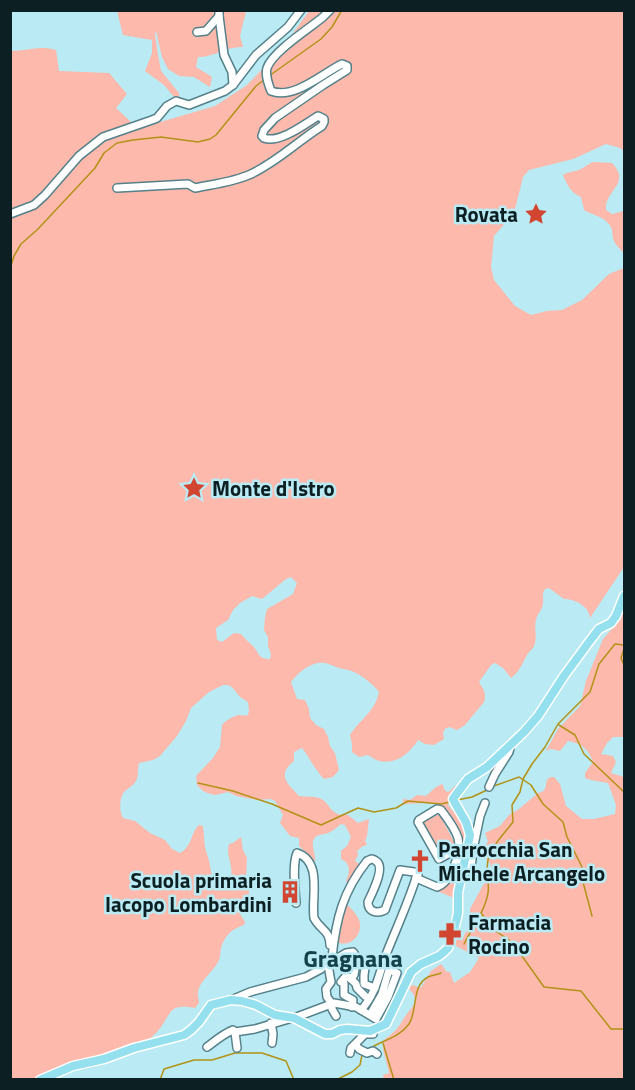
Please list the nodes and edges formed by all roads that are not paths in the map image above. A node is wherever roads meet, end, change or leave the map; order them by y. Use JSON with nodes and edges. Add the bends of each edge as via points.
{"nodes":[{"id":1,"x":301,"y":10,"type":"edge"},
{"id":2,"x":330,"y":10,"type":"edge"},
{"id":3,"x":219,"y":13,"type":"edge"},
{"id":4,"x":196,"y":32,"type":"dead end"},
{"id":5,"x":232,"y":85,"type":"junction"},
{"id":6,"x":117,"y":188,"type":"dead end"},
{"id":7,"x":10,"y":214,"type":"edge"},
{"id":8,"x":624,"y":596,"type":"edge"},
{"id":9,"x":511,"y":744,"type":"junction"},
{"id":10,"x":489,"y":787,"type":"dead end"},
{"id":11,"x":486,"y":803,"type":"dead end"},
{"id":12,"x":459,"y":848,"type":"junction"},
{"id":13,"x":467,"y":854,"type":"junction"},
{"id":14,"x":416,"y":878,"type":"junction"},
{"id":15,"x":296,"y":903,"type":"dead end"},
{"id":16,"x":357,"y":958,"type":"junction"},
{"id":17,"x":366,"y":961,"type":"junction"},
{"id":18,"x":328,"y":962,"type":"junction"},
{"id":19,"x":383,"y":965,"type":"junction"},
{"id":20,"x":389,"y":970,"type":"dead end"},
{"id":21,"x":351,"y":979,"type":"junction"},
{"id":22,"x":375,"y":988,"type":"junction"},
{"id":23,"x":231,"y":1000,"type":"junction"},
{"id":24,"x":353,"y":1003,"type":"junction"},
{"id":25,"x":332,"y":1004,"type":"junction"},
{"id":26,"x":361,"y":1010,"type":"junction"},
{"id":27,"x":336,"y":1016,"type":"dead end"},
{"id":28,"x":292,"y":1018,"type":"junction"},
{"id":29,"x":271,"y":1023,"type":"junction"},
{"id":30,"x":386,"y":1024,"type":"junction"},
{"id":31,"x":235,"y":1032,"type":"junction"},
{"id":32,"x":272,"y":1043,"type":"dead end"},
{"id":33,"x":207,"y":1047,"type":"dead end"},
{"id":34,"x":358,"y":1047,"type":"junction"},
{"id":35,"x":237,"y":1048,"type":"dead end"},
{"id":36,"x":350,"y":1053,"type":"dead end"},
{"id":37,"x":377,"y":1054,"type":"dead end"},
{"id":38,"x":40,"y":1080,"type":"edge"}],
"edges":[{"from":1,"to":5,"type":"street"},
{"from":2,"to":6,"type":"street","via":[[271,59],[267,70],[269,85],[274,93],[294,90],[342,64],[347,70],[274,118],[262,136],[268,140],[290,133],[318,116],[324,119],[322,126],[265,166],[234,180],[195,188],[188,184]]},
{"from":3,"to":4,"type":"street","via":[[206,31]]},
{"from":3,"to":5,"type":"street"},
{"from":5,"to":7,"type":"street","via":[[216,96],[189,105],[176,101],[157,118],[103,137],[34,205]]},
{"from":8,"to":9,"type":"main road","via":[[611,623],[599,629],[538,716]]},
{"from":9,"to":10,"type":"street"},
{"from":9,"to":13,"type":"main road","via":[[457,791],[454,801],[469,829]]},
{"from":11,"to":13,"type":"street","via":[[469,871]]},
{"from":12,"to":12,"type":"street","via":[[439,860],[418,821],[441,810],[457,834]]},
{"from":12,"to":14,"type":"street","via":[[443,885],[437,887]]},
{"from":13,"to":30,"type":"main road","via":[[458,893],[458,913],[447,948],[411,972]]},
{"from":14,"to":18,"type":"street","via":[[414,872],[400,870],[385,910],[377,913],[368,902],[379,863],[375,859],[367,861],[341,906]]},
{"from":14,"to":19,"type":"street"},
{"from":15,"to":18,"type":"street","via":[[297,853],[313,867],[314,914],[330,937]]},
{"from":16,"to":17,"type":"street"},
{"from":16,"to":18,"type":"street","via":[[353,952],[346,952]]},
{"from":16,"to":21,"type":"street"},
{"from":17,"to":19,"type":"street"},
{"from":17,"to":22,"type":"street","via":[[364,984]]},
{"from":18,"to":23,"type":"street","via":[[306,977]]},
{"from":18,"to":25,"type":"street","via":[[331,981],[326,989]]},
{"from":19,"to":22,"type":"street"},
{"from":20,"to":26,"type":"street","via":[[397,973],[375,1019]]},
{"from":21,"to":24,"type":"street","via":[[363,994]]},
{"from":21,"to":24,"type":"street","via":[[346,976],[341,982],[341,994]]},
{"from":22,"to":26,"type":"street"},
{"from":23,"to":28,"type":"main road","via":[[242,1000]]},
{"from":23,"to":38,"type":"main road","via":[[211,1005],[184,1035],[73,1066]]},
{"from":24,"to":25,"type":"street"},
{"from":24,"to":26,"type":"street"},
{"from":25,"to":27,"type":"street"},
{"from":25,"to":28,"type":"street"},
{"from":28,"to":29,"type":"street"},
{"from":28,"to":30,"type":"main road","via":[[325,1034],[347,1029],[370,1031]]},
{"from":29,"to":31,"type":"street"},
{"from":29,"to":32,"type":"street"},
{"from":30,"to":34,"type":"street","via":[[372,1034],[365,1034]]},
{"from":31,"to":33,"type":"street","via":[[227,1032]]},
{"from":31,"to":35,"type":"street"},
{"from":34,"to":36,"type":"street","via":[[351,1048]]},
{"from":34,"to":37,"type":"street"}]}
